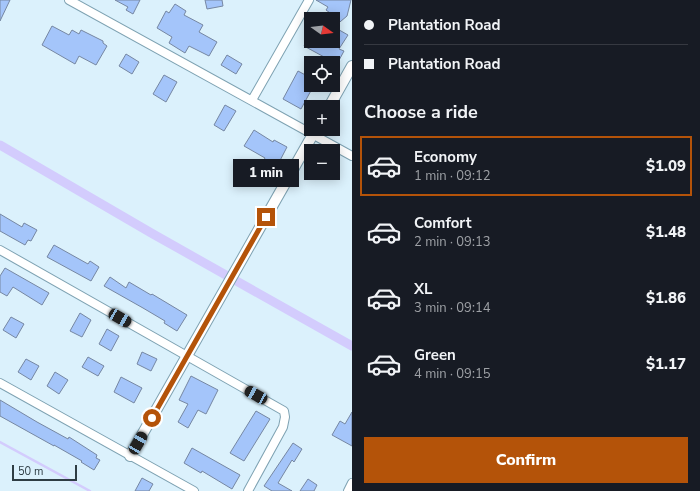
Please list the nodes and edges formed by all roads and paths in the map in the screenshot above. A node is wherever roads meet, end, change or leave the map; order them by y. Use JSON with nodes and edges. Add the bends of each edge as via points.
{"nodes":[{"id":1,"x":69,"y":0,"type":"edge"},
{"id":2,"x":309,"y":0,"type":"edge"},
{"id":3,"x":352,"y":66,"type":"edge"},
{"id":4,"x":252,"y":100,"type":"junction"},
{"id":5,"x":333,"y":100,"type":"edge"},
{"id":6,"x":304,"y":126,"type":"edge"},
{"id":7,"x":313,"y":136,"type":"edge"},
{"id":8,"x":321,"y":136,"type":"edge"},
{"id":9,"x":352,"y":156,"type":"edge"},
{"id":10,"x":0,"y":250,"type":"edge"},
{"id":11,"x":187,"y":356,"type":"junction"},
{"id":12,"x":0,"y":383,"type":"edge"},
{"id":13,"x":130,"y":456,"type":"junction"},
{"id":14,"x":352,"y":483,"type":"edge"},
{"id":15,"x":194,"y":491,"type":"edge"},
{"id":16,"x":248,"y":491,"type":"edge"},
{"id":17,"x":348,"y":491,"type":"edge"}],
"edges":[{"from":1,"to":4,"type":"street"},
{"from":2,"to":4,"type":"street"},
{"from":3,"to":5,"type":"street"},
{"from":4,"to":6,"type":"street"},
{"from":7,"to":11,"type":"street"},
{"from":8,"to":9,"type":"street"},
{"from":10,"to":11,"type":"street"},
{"from":11,"to":13,"type":"street"},
{"from":11,"to":16,"type":"street","via":[[284,411],[283,427]]},
{"from":12,"to":13,"type":"street"},
{"from":13,"to":15,"type":"street"},
{"from":14,"to":17,"type":"street"}]}
